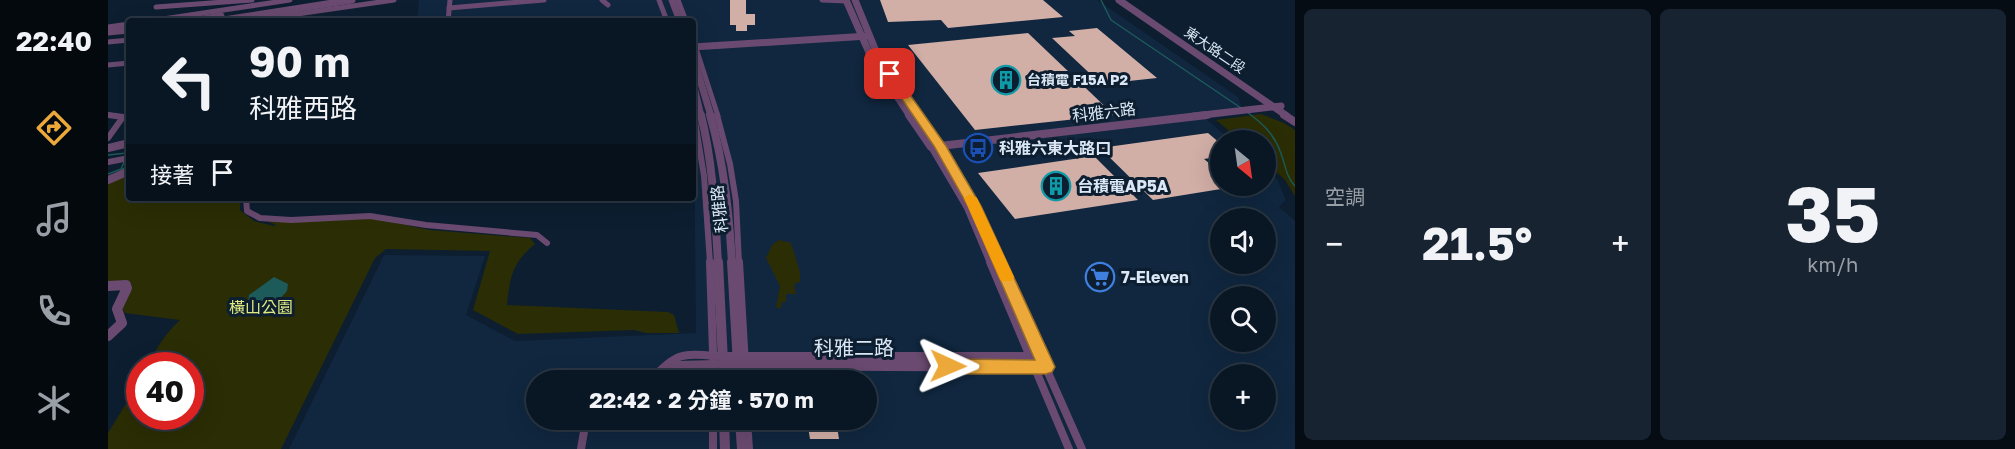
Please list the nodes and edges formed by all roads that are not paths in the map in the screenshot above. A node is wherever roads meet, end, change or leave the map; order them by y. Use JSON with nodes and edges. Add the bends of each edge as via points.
{"nodes":[{"id":1,"x":252,"y":0,"type":"edge"},
{"id":2,"x":290,"y":0,"type":"edge"},
{"id":3,"x":318,"y":0,"type":"edge"},
{"id":4,"x":352,"y":0,"type":"edge"},
{"id":5,"x":394,"y":0,"type":"edge"},
{"id":6,"x":450,"y":0,"type":"edge"},
{"id":7,"x":544,"y":0,"type":"edge"},
{"id":8,"x":602,"y":0,"type":"edge"},
{"id":9,"x":659,"y":0,"type":"edge"},
{"id":10,"x":666,"y":0,"type":"edge"},
{"id":11,"x":672,"y":0,"type":"edge"},
{"id":12,"x":678,"y":0,"type":"edge"},
{"id":13,"x":822,"y":0,"type":"edge"},
{"id":14,"x":847,"y":0,"type":"edge"},
{"id":15,"x":855,"y":0,"type":"edge"},
{"id":16,"x":1114,"y":0,"type":"edge"},
{"id":17,"x":1119,"y":0,"type":"edge"},
{"id":18,"x":1125,"y":0,"type":"edge"},
{"id":19,"x":608,"y":5,"type":"dead end"},
{"id":20,"x":300,"y":6,"type":"edge"},
{"id":21,"x":156,"y":7,"type":"dead end"},
{"id":22,"x":449,"y":8,"type":"junction"},
{"id":23,"x":170,"y":18,"type":"edge"},
{"id":24,"x":214,"y":18,"type":"edge"},
{"id":25,"x":234,"y":18,"type":"edge"},
{"id":26,"x":259,"y":18,"type":"edge"},
{"id":27,"x":448,"y":18,"type":"edge"},
{"id":28,"x":666,"y":18,"type":"edge"},
{"id":29,"x":673,"y":18,"type":"edge"},
{"id":30,"x":679,"y":18,"type":"edge"},
{"id":31,"x":685,"y":18,"type":"edge"},
{"id":32,"x":1150,"y":22,"type":"junction"},
{"id":33,"x":126,"y":24,"type":"edge"},
{"id":34,"x":108,"y":27,"type":"edge"},
{"id":35,"x":126,"y":32,"type":"edge"},
{"id":36,"x":108,"y":34,"type":"edge"},
{"id":37,"x":863,"y":34,"type":"junction"},
{"id":38,"x":126,"y":40,"type":"edge"},
{"id":39,"x":108,"y":42,"type":"edge"},
{"id":40,"x":696,"y":44,"type":"edge"},
{"id":41,"x":696,"y":50,"type":"edge"},
{"id":42,"x":126,"y":63,"type":"edge"},
{"id":43,"x":108,"y":65,"type":"edge"},
{"id":44,"x":696,"y":67,"type":"edge"},
{"id":45,"x":696,"y":95,"type":"edge"},
{"id":46,"x":1277,"y":107,"type":"junction"},
{"id":47,"x":108,"y":115,"type":"edge"},
{"id":48,"x":1295,"y":116,"type":"edge"},
{"id":49,"x":696,"y":121,"type":"edge"},
{"id":50,"x":1295,"y":122,"type":"edge"},
{"id":51,"x":108,"y":138,"type":"edge"},
{"id":52,"x":126,"y":144,"type":"edge"},
{"id":53,"x":936,"y":146,"type":"junction"},
{"id":54,"x":108,"y":148,"type":"edge"},
{"id":55,"x":126,"y":158,"type":"edge"},
{"id":56,"x":108,"y":162,"type":"edge"},
{"id":57,"x":126,"y":172,"type":"edge"},
{"id":58,"x":108,"y":180,"type":"edge"},
{"id":59,"x":246,"y":201,"type":"edge"},
{"id":60,"x":547,"y":243,"type":"dead end"},
{"id":61,"x":108,"y":286,"type":"edge"},
{"id":62,"x":108,"y":336,"type":"edge"},
{"id":63,"x":718,"y":360,"type":"junction"},
{"id":64,"x":743,"y":361,"type":"junction"},
{"id":65,"x":1039,"y":362,"type":"junction"},
{"id":66,"x":662,"y":370,"type":"edge"},
{"id":67,"x":716,"y":370,"type":"edge"},
{"id":68,"x":721,"y":370,"type":"edge"},
{"id":69,"x":741,"y":370,"type":"edge"},
{"id":70,"x":744,"y":370,"type":"edge"},
{"id":71,"x":584,"y":430,"type":"edge"},
{"id":72,"x":714,"y":430,"type":"edge"},
{"id":73,"x":724,"y":430,"type":"edge"},
{"id":74,"x":741,"y":430,"type":"edge"},
{"id":75,"x":748,"y":430,"type":"edge"},
{"id":76,"x":581,"y":449,"type":"edge"},
{"id":77,"x":713,"y":449,"type":"edge"},
{"id":78,"x":725,"y":449,"type":"edge"},
{"id":79,"x":742,"y":449,"type":"edge"},
{"id":80,"x":749,"y":449,"type":"edge"},
{"id":81,"x":1069,"y":449,"type":"edge"},
{"id":82,"x":1082,"y":449,"type":"edge"}],
"edges":[{"from":1,"to":21,"type":"street"},
{"from":2,"to":23,"type":"street"},
{"from":3,"to":20,"type":"street"},
{"from":4,"to":20,"type":"street"},
{"from":5,"to":20,"type":"street"},
{"from":6,"to":22,"type":"street"},
{"from":7,"to":22,"type":"street"},
{"from":8,"to":19,"type":"street"},
{"from":9,"to":28,"type":"street"},
{"from":10,"to":29,"type":"street"},
{"from":11,"to":30,"type":"street"},
{"from":12,"to":31,"type":"street"},
{"from":13,"to":14,"type":"street"},
{"from":14,"to":37,"type":"street"},
{"from":15,"to":37,"type":"street"},
{"from":16,"to":32,"type":"street"},
{"from":17,"to":32,"type":"street","name":"東大路二段"},
{"from":18,"to":46,"type":"street","name":"東大路二段"},
{"from":20,"to":24,"type":"street"},
{"from":20,"to":25,"type":"street"},
{"from":20,"to":26,"type":"street"},
{"from":22,"to":27,"type":"street"},
{"from":32,"to":46,"type":"street","name":"東大路二段"},
{"from":33,"to":34,"type":"street"},
{"from":35,"to":36,"type":"street"},
{"from":37,"to":40,"type":"street"},
{"from":37,"to":53,"type":"street"},
{"from":38,"to":39,"type":"street"},
{"from":41,"to":64,"type":"street","name":"科雅路","via":[[716,110],[735,192]]},
{"from":42,"to":43,"type":"street"},
{"from":44,"to":64,"type":"street","name":"科雅路","via":[[717,138],[728,204]]},
{"from":45,"to":63,"type":"street","name":"科雅路","via":[[707,139],[715,205]]},
{"from":46,"to":48,"type":"street","name":"東大路二段"},
{"from":46,"to":50,"type":"street","name":"東大路二段"},
{"from":46,"to":53,"type":"street","name":"科雅六路"},
{"from":47,"to":51,"type":"street","via":[[123,117]]},
{"from":49,"to":63,"type":"street","name":"科雅路","via":[[707,199]]},
{"from":52,"to":54,"type":"street"},
{"from":53,"to":65,"type":"street","via":[[975,206]]},
{"from":55,"to":56,"type":"street"},
{"from":57,"to":58,"type":"street"},
{"from":59,"to":60,"type":"street","via":[[247,211],[260,218],[370,216],[537,235]]},
{"from":61,"to":62,"type":"street","via":[[127,288],[117,309],[122,323]]},
{"from":63,"to":64,"type":"street","name":"科雅二路"},
{"from":63,"to":66,"type":"street","name":"科雅二路","via":[[677,364]]},
{"from":63,"to":67,"type":"street","name":"科雅路"},
{"from":63,"to":68,"type":"street","name":"科雅路"},
{"from":64,"to":65,"type":"street","name":"科雅二路"},
{"from":64,"to":69,"type":"street","name":"科雅路"},
{"from":64,"to":70,"type":"street","name":"科雅路"},
{"from":65,"to":81,"type":"street"},
{"from":65,"to":82,"type":"street"},
{"from":71,"to":76,"type":"street"},
{"from":72,"to":77,"type":"street"},
{"from":73,"to":78,"type":"street"},
{"from":74,"to":79,"type":"street"},
{"from":75,"to":80,"type":"street"}]}
